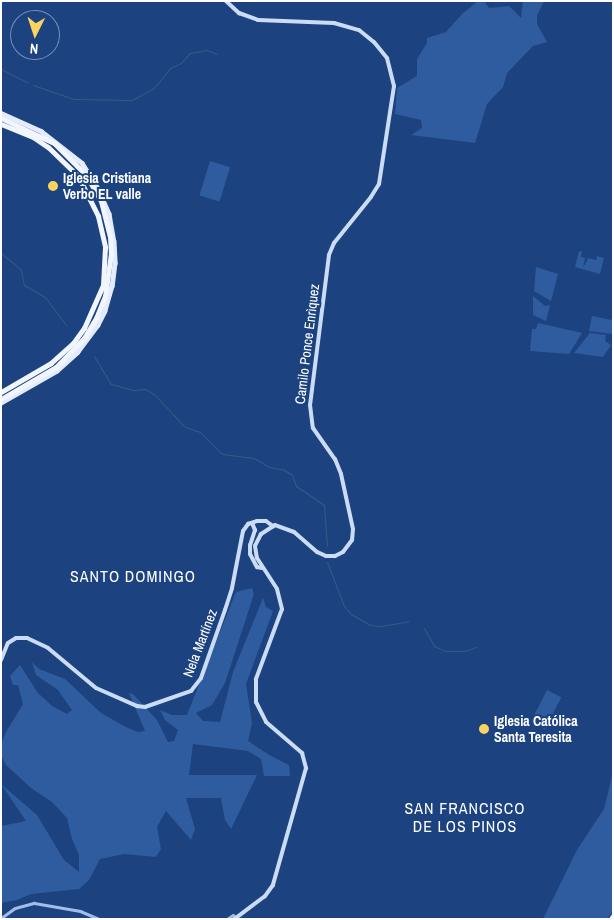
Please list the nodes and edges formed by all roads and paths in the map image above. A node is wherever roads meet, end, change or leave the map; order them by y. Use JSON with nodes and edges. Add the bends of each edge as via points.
{"nodes":[{"id":1,"x":226,"y":1,"type":"edge"},
{"id":2,"x":1,"y":113,"type":"edge"},
{"id":3,"x":1,"y":118,"type":"edge"},
{"id":4,"x":1,"y":124,"type":"edge"},
{"id":5,"x":1,"y":392,"type":"edge"},
{"id":6,"x":1,"y":399,"type":"edge"},
{"id":7,"x":1,"y":403,"type":"edge"},
{"id":8,"x":252,"y":523,"type":"junction"},
{"id":9,"x":272,"y":526,"type":"junction"},
{"id":10,"x":262,"y":568,"type":"junction"},
{"id":11,"x":1,"y":660,"type":"edge"},
{"id":12,"x":1,"y":918,"type":"edge"},
{"id":13,"x":236,"y":918,"type":"edge"},
{"id":14,"x":99,"y":919,"type":"edge"},
{"id":15,"x":227,"y":919,"type":"edge"}],
"edges":[{"from":1,"to":9,"type":"main road","name":"Camilo Ponce Enrìquez","via":[[239,13],[258,20],[334,23],[359,30],[387,58],[394,82],[379,184],[338,237],[329,255],[310,405],[310,419],[315,432],[335,459],[341,474],[353,529],[352,540],[340,554],[324,555],[294,532]]},
{"from":2,"to":7,"type":"main road","via":[[41,130],[82,163],[109,214],[115,264],[105,311],[78,352],[57,370]]},
{"from":3,"to":6,"type":"highway","via":[[54,143],[86,175],[101,201],[111,253],[105,296],[84,338],[56,367]]},
{"from":4,"to":5,"type":"highway","via":[[48,147],[78,176],[98,216],[104,246],[103,285],[84,328],[51,363]]},
{"from":8,"to":9,"type":"main road","via":[[262,521]]},
{"from":8,"to":10,"type":"main road","via":[[256,530],[250,554],[257,567]]},
{"from":8,"to":11,"type":"main road","name":"Nela Martínez","via":[[243,531],[226,610],[201,678],[191,691],[145,707],[137,706],[96,688],[48,648],[27,638],[16,638],[8,643]]},
{"from":9,"to":10,"type":"main road","via":[[260,535],[255,546]]},
{"from":10,"to":13,"type":"main road","via":[[277,589],[282,611],[256,679],[256,702],[266,722],[302,754],[306,768],[273,886]]},
{"from":12,"to":14,"type":"street","via":[[20,906],[39,903],[80,911]]},
{"from":13,"to":15,"type":"street","via":[[232,915]]}]}
